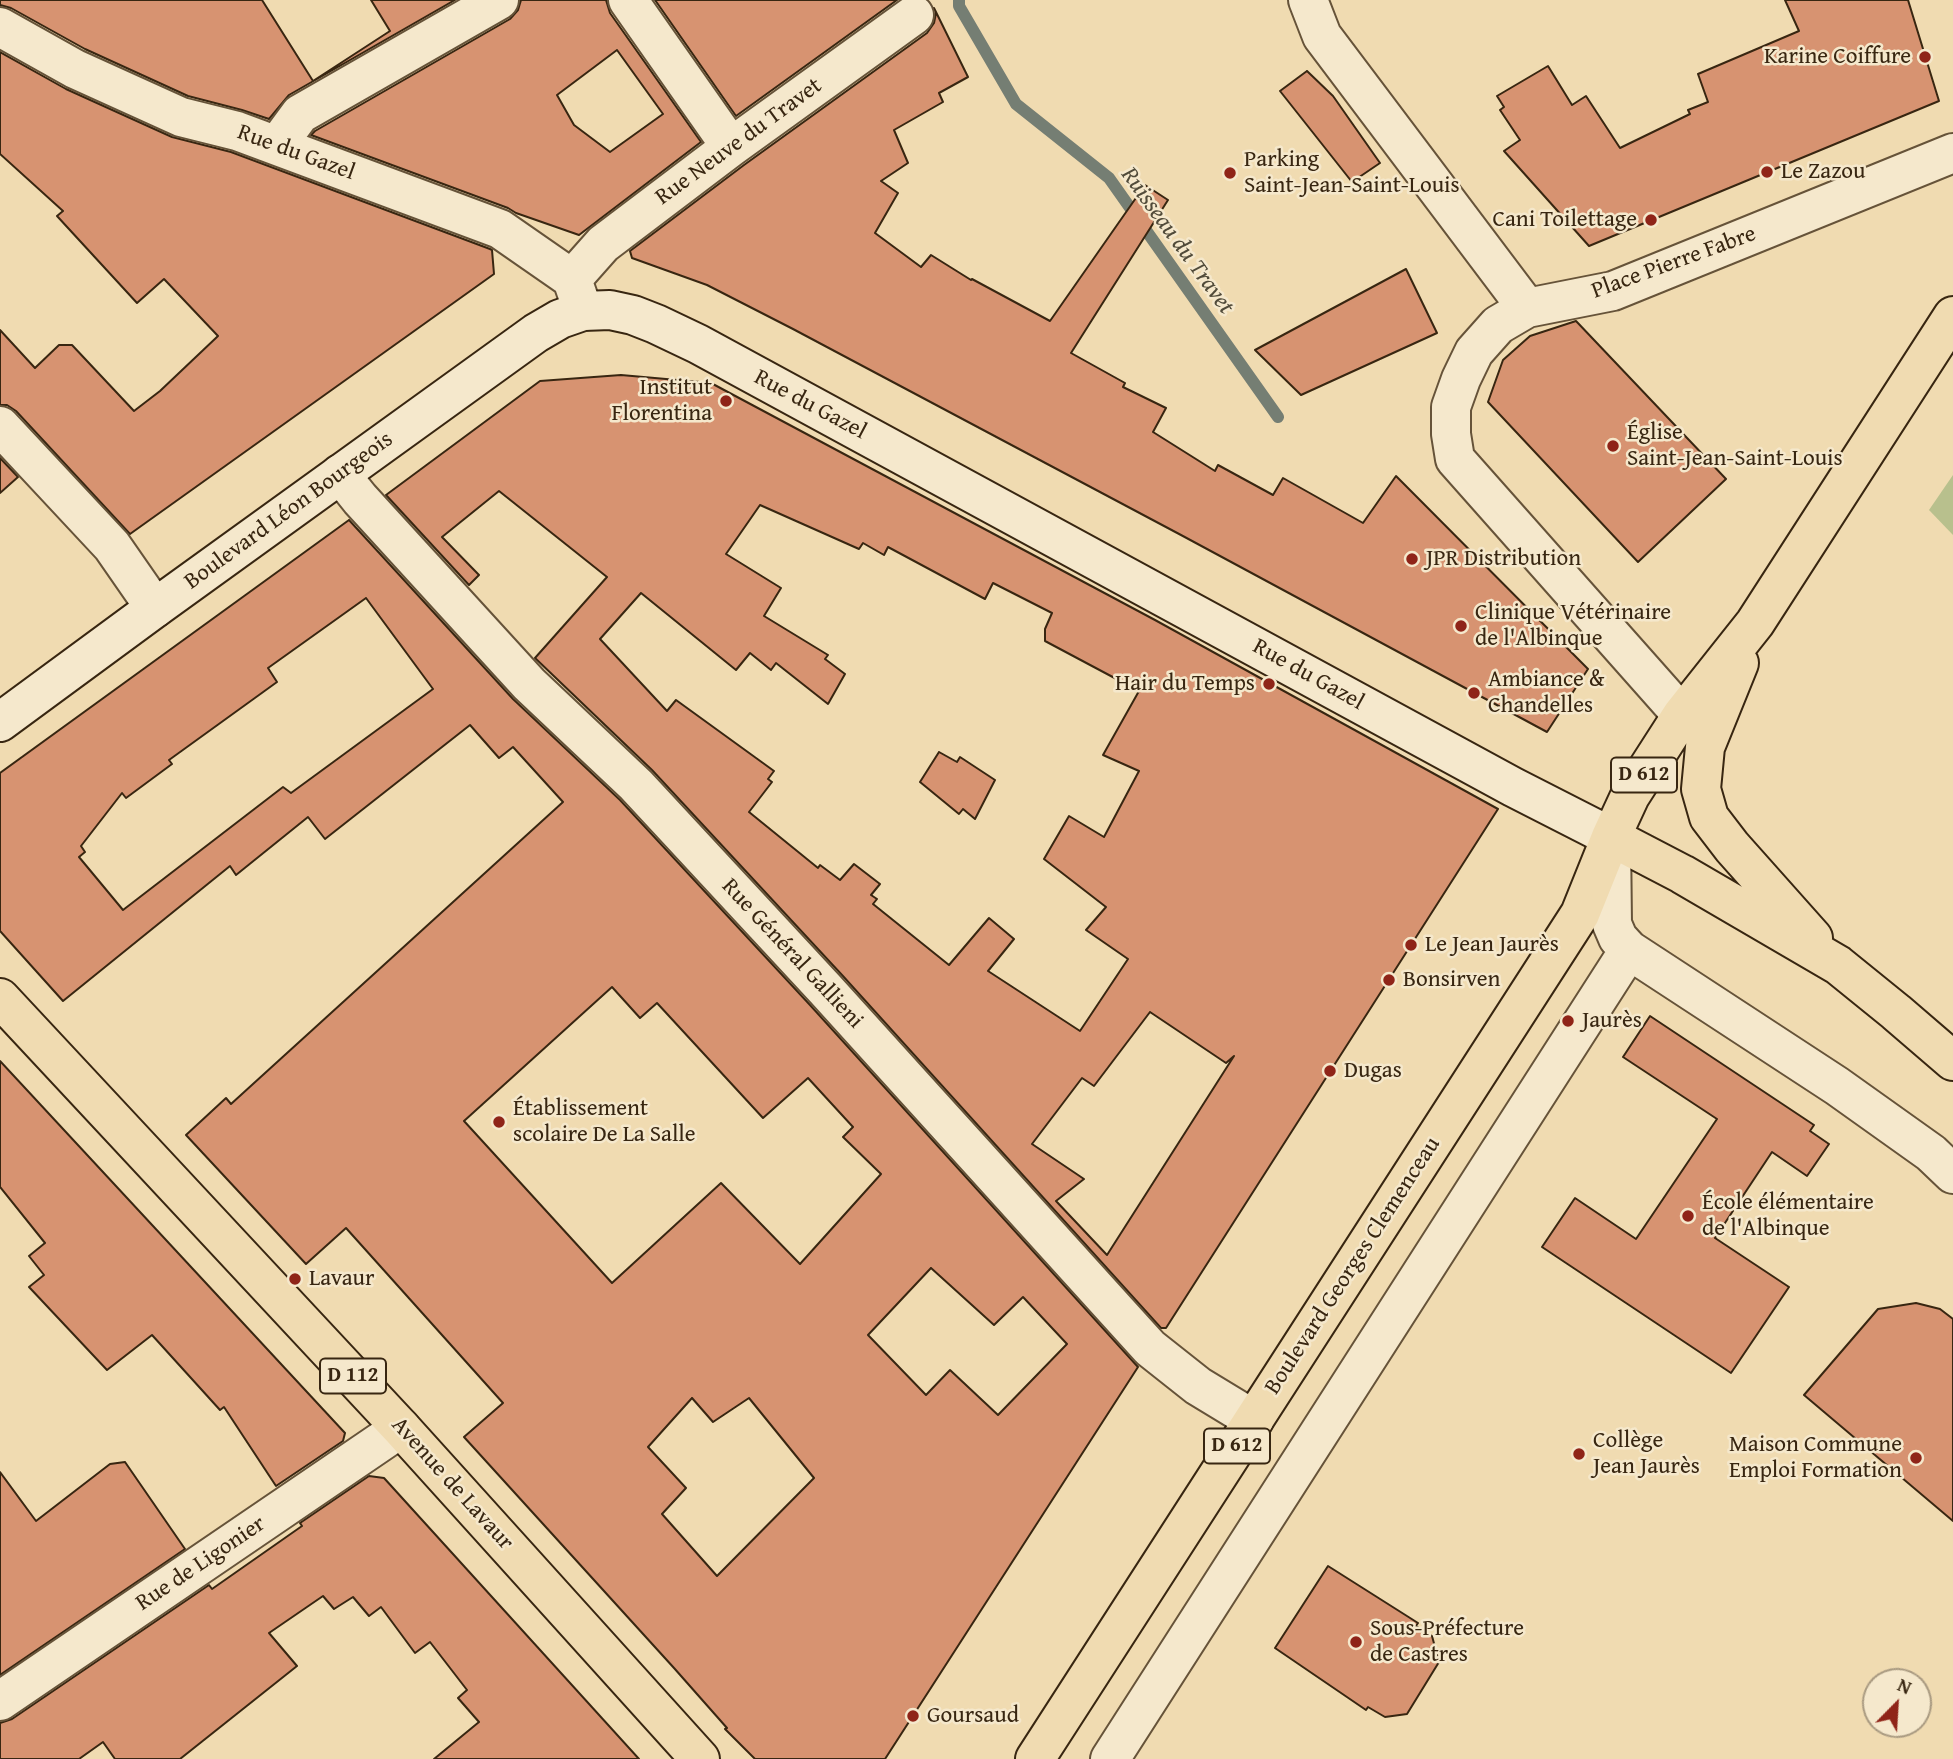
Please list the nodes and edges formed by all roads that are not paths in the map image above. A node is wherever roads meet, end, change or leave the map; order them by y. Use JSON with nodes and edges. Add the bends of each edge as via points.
{"nodes":[{"id":1,"x":499,"y":0,"type":"edge"},
{"id":2,"x":628,"y":0,"type":"edge"},
{"id":3,"x":1308,"y":0,"type":"edge"},
{"id":4,"x":914,"y":15,"type":"dead end"},
{"id":5,"x":0,"y":27,"type":"edge"},
{"id":6,"x":281,"y":147,"type":"junction"},
{"id":7,"x":731,"y":147,"type":"junction"},
{"id":8,"x":1953,"y":153,"type":"edge"},
{"id":9,"x":578,"y":295,"type":"junction"},
{"id":10,"x":1527,"y":308,"type":"junction"},
{"id":11,"x":1953,"y":316,"type":"edge"},
{"id":12,"x":0,"y":426,"type":"edge"},
{"id":13,"x":340,"y":474,"type":"junction"},
{"id":14,"x":155,"y":608,"type":"junction"},
{"id":15,"x":1755,"y":623,"type":"junction"},
{"id":16,"x":1682,"y":715,"type":"junction"},
{"id":17,"x":0,"y":722,"type":"edge"},
{"id":18,"x":1611,"y":837,"type":"junction"},
{"id":19,"x":1629,"y":950,"type":"junction"},
{"id":20,"x":1838,"y":965,"type":"junction"},
{"id":21,"x":0,"y":998,"type":"edge"},
{"id":22,"x":1953,"y":1061,"type":"edge"},
{"id":23,"x":1953,"y":1174,"type":"edge"},
{"id":24,"x":1254,"y":1420,"type":"junction"},
{"id":25,"x":401,"y":1428,"type":"junction"},
{"id":26,"x":0,"y":1701,"type":"edge"},
{"id":27,"x":700,"y":1759,"type":"edge"},
{"id":28,"x":1035,"y":1759,"type":"edge"},
{"id":29,"x":1110,"y":1759,"type":"edge"}],
"edges":[{"from":1,"to":6,"type":"street","via":[[300,114]]},
{"from":2,"to":7,"type":"street"},
{"from":3,"to":10,"type":"street","via":[[1322,36]]},
{"from":4,"to":7,"type":"street","name":"Rue Neuve du Travet"},
{"from":5,"to":6,"type":"street","name":"Rue du Gazel","via":[[75,69],[181,117]]},
{"from":6,"to":9,"type":"street","name":"Rue du Gazel","via":[[500,229]]},
{"from":7,"to":9,"type":"street","name":"Rue Neuve du Travet","via":[[603,244]]},
{"from":8,"to":10,"type":"street","name":"Place Pierre Fabre","via":[[1613,291]]},
{"from":9,"to":13,"type":"street","name":"Boulevard Léon Bourgeois","via":[[560,319]]},
{"from":9,"to":18,"type":"street","name":"Rue du Gazel","via":[[698,344]]},
{"from":10,"to":16,"type":"street","name":"Place Pierre Fabre","via":[[1498,325],[1474,352],[1461,379],[1451,407],[1455,459]]},
{"from":11,"to":15,"type":"main road","number":"D 612"},
{"from":12,"to":14,"type":"street","via":[[112,546]]},
{"from":13,"to":14,"type":"street","name":"Boulevard Léon Bourgeois"},
{"from":13,"to":24,"type":"street","name":"Rue Général Gallieni","via":[[529,684],[636,785],[703,857],[1150,1348],[1198,1386]]},
{"from":14,"to":17,"type":"street","name":"Boulevard Léon Bourgeois"},
{"from":15,"to":16,"type":"main road","number":"D 612"},
{"from":15,"to":20,"type":"main road","via":[[1706,747],[1701,789],[1709,817]]},
{"from":16,"to":18,"type":"main road","number":"D 612","via":[[1630,796]]},
{"from":18,"to":19,"type":"street","via":[[1612,924]]},
{"from":18,"to":20,"type":"main road"},
{"from":18,"to":24,"type":"main road","name":"Boulevard Georges Clemenceau","number":"D 612","via":[[1580,914]]},
{"from":19,"to":23,"type":"street","via":[[1837,1086]]},
{"from":19,"to":29,"type":"street"},
{"from":20,"to":22,"type":"main road"},
{"from":21,"to":25,"type":"main road","name":"Avenue de Lavaur","number":"D 112"},
{"from":24,"to":28,"type":"main road","name":"Boulevard Georges Clemenceau","number":"D 612"},
{"from":25,"to":26,"type":"street","name":"Rue de Ligonier"},
{"from":25,"to":27,"type":"main road","name":"Avenue de Lavaur","number":"D 112"}]}
